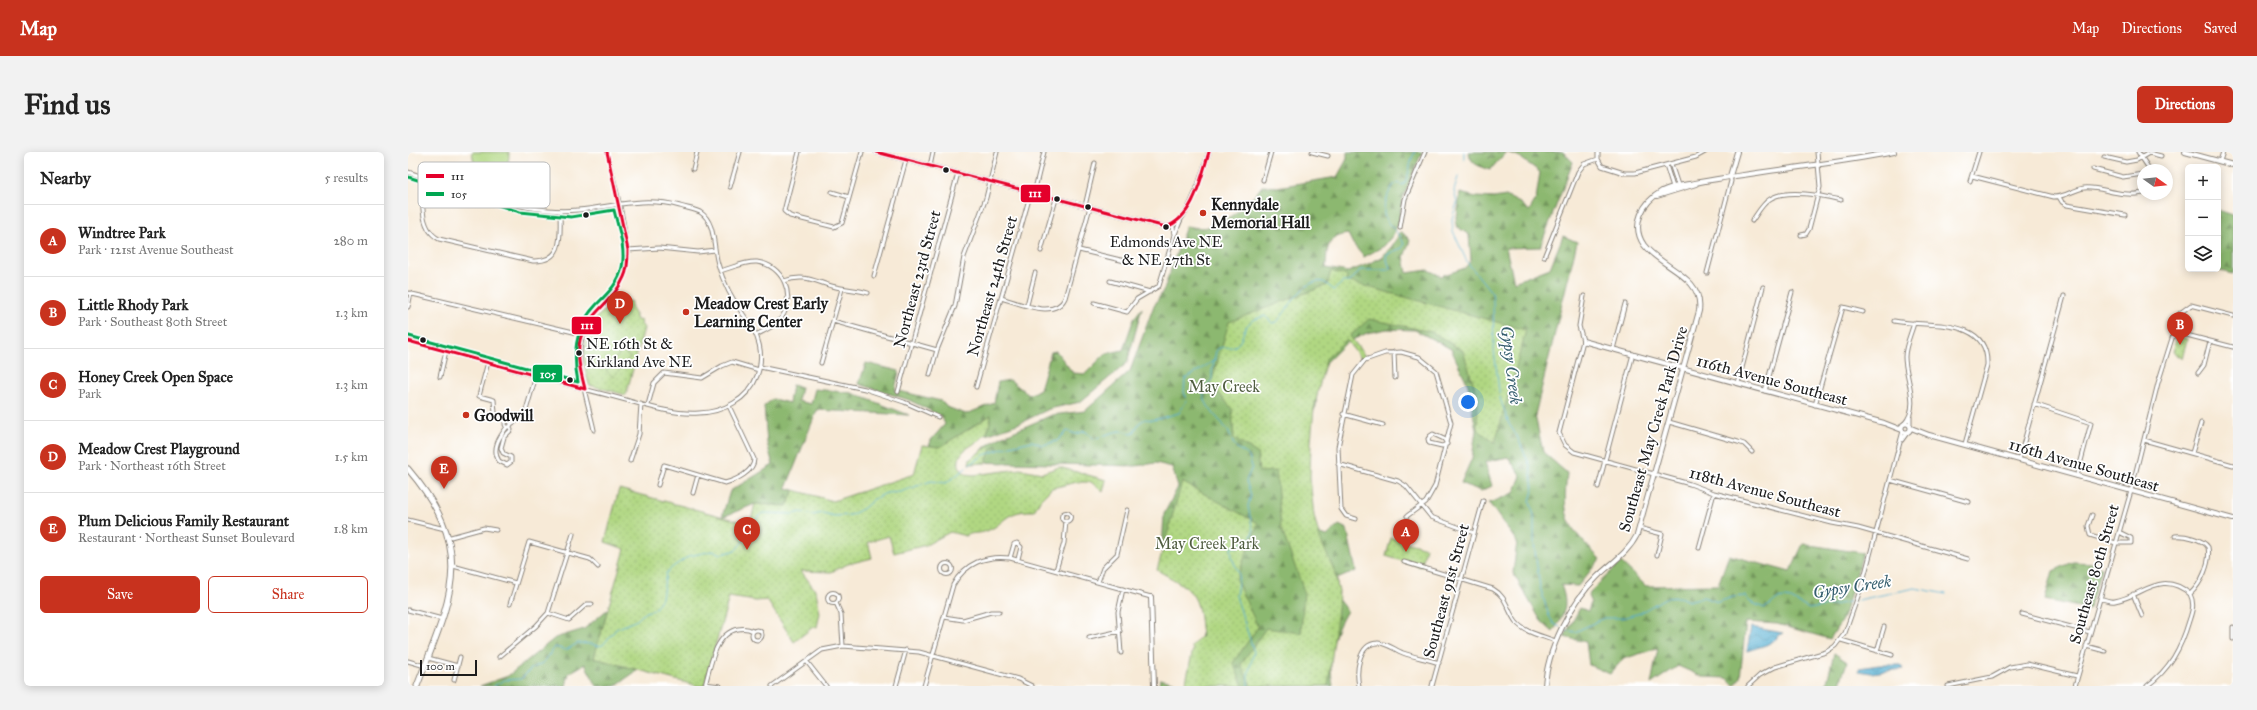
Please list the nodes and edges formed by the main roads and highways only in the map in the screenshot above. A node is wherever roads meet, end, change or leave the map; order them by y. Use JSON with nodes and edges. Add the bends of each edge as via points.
{"nodes":[{"id":1,"x":408,"y":469,"type":"edge"},
{"id":2,"x":417,"y":686,"type":"edge"}],
"edges":[{"from":1,"to":2,"type":"main road","via":[[432,501],[446,530],[453,566],[451,594],[444,620]]}]}
